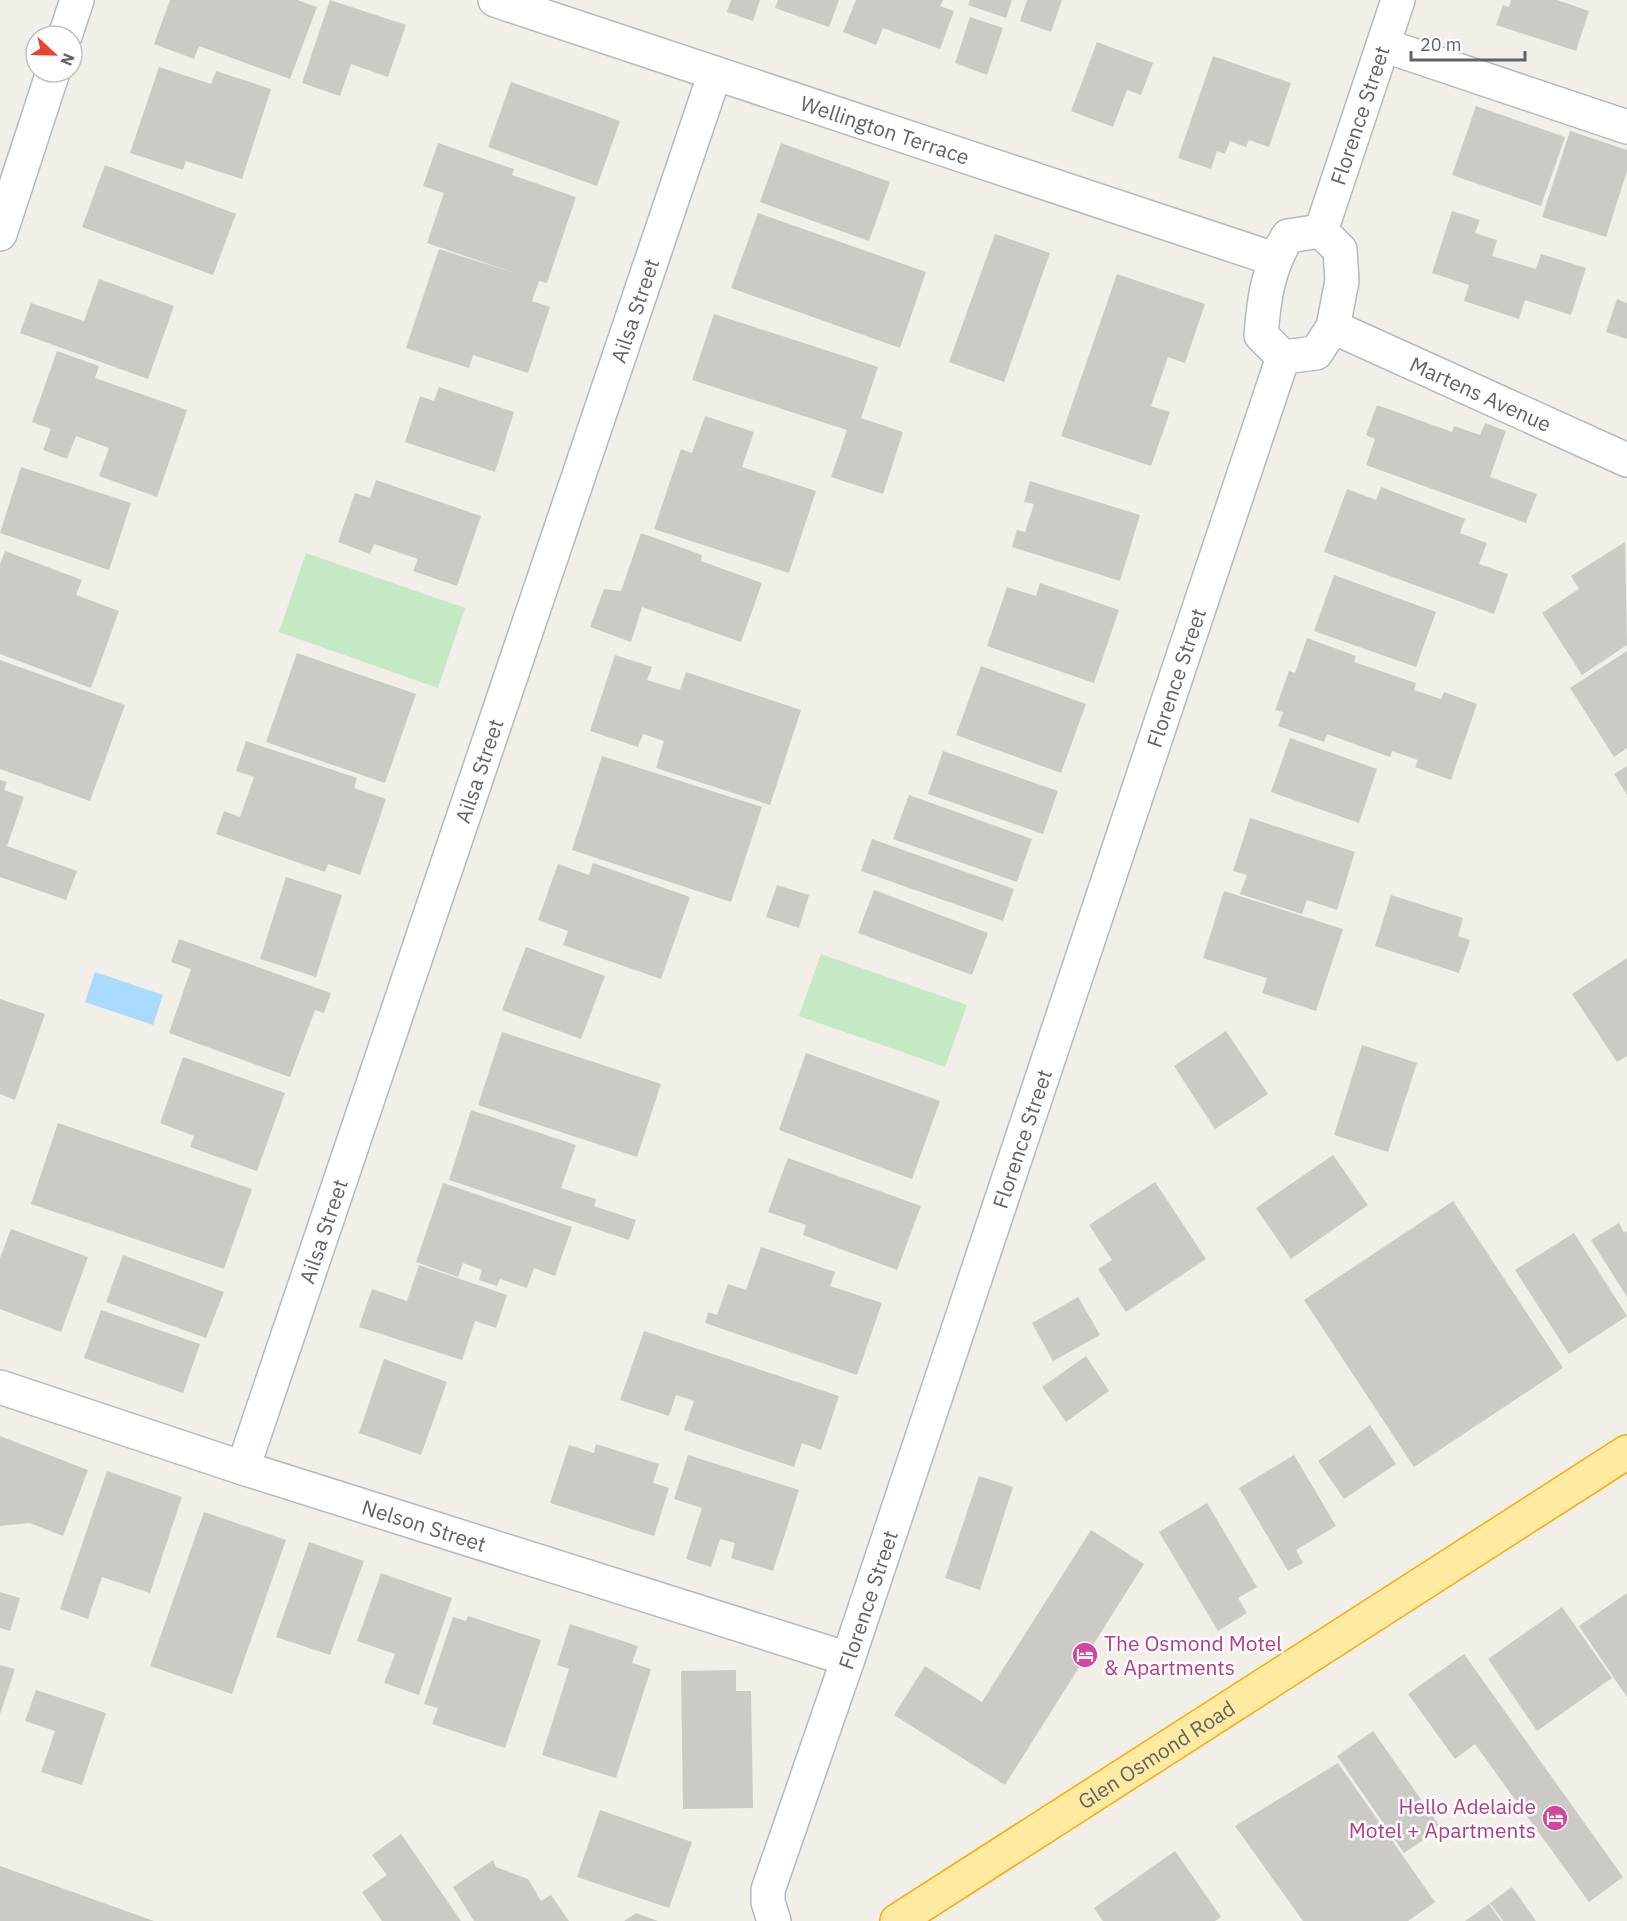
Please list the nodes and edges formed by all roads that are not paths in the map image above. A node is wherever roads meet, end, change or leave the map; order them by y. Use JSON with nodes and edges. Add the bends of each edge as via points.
{"nodes":[{"id":1,"x":76,"y":0,"type":"edge"},
{"id":2,"x":495,"y":0,"type":"edge"},
{"id":3,"x":1398,"y":0,"type":"edge"},
{"id":4,"x":69,"y":24,"type":"edge"},
{"id":5,"x":1383,"y":45,"type":"junction"},
{"id":6,"x":715,"y":73,"type":"junction"},
{"id":7,"x":49,"y":84,"type":"edge"},
{"id":8,"x":1627,"y":127,"type":"edge"},
{"id":9,"x":1321,"y":231,"type":"junction"},
{"id":10,"x":0,"y":234,"type":"edge"},
{"id":11,"x":1274,"y":259,"type":"junction"},
{"id":12,"x":1333,"y":327,"type":"junction"},
{"id":13,"x":1283,"y":357,"type":"junction"},
{"id":14,"x":1627,"y":460,"type":"edge"},
{"id":15,"x":0,"y":1387,"type":"edge"},
{"id":16,"x":1627,"y":1452,"type":"edge"},
{"id":17,"x":243,"y":1468,"type":"junction"},
{"id":18,"x":848,"y":1659,"type":"junction"},
{"id":19,"x":774,"y":1921,"type":"edge"},
{"id":20,"x":897,"y":1921,"type":"edge"}],
"edges":[{"from":1,"to":4,"type":"street"},
{"from":2,"to":6,"type":"street","name":"Wellington Terrace"},
{"from":3,"to":5,"type":"street","name":"Florence Street"},
{"from":5,"to":8,"type":"street"},
{"from":5,"to":9,"type":"street","name":"Florence Street"},
{"from":6,"to":11,"type":"street","name":"Wellington Terrace"},
{"from":6,"to":17,"type":"street","name":"Ailsa Street"},
{"from":7,"to":10,"type":"street"},
{"from":9,"to":11,"type":"street","via":[[1288,236]]},
{"from":9,"to":12,"type":"street","via":[[1340,250],[1342,280]]},
{"from":11,"to":13,"type":"street","via":[[1264,294],[1261,335]]},
{"from":12,"to":13,"type":"street","via":[[1316,353]]},
{"from":12,"to":14,"type":"street","name":"Martens Avenue"},
{"from":13,"to":18,"type":"street","name":"Florence Street"},
{"from":15,"to":17,"type":"street","name":"Nelson Street"},
{"from":16,"to":20,"type":"highway","name":"Glen Osmond Road"},
{"from":17,"to":18,"type":"street","name":"Nelson Street"},
{"from":18,"to":19,"type":"street","name":"Florence Street","via":[[768,1890]]}]}
